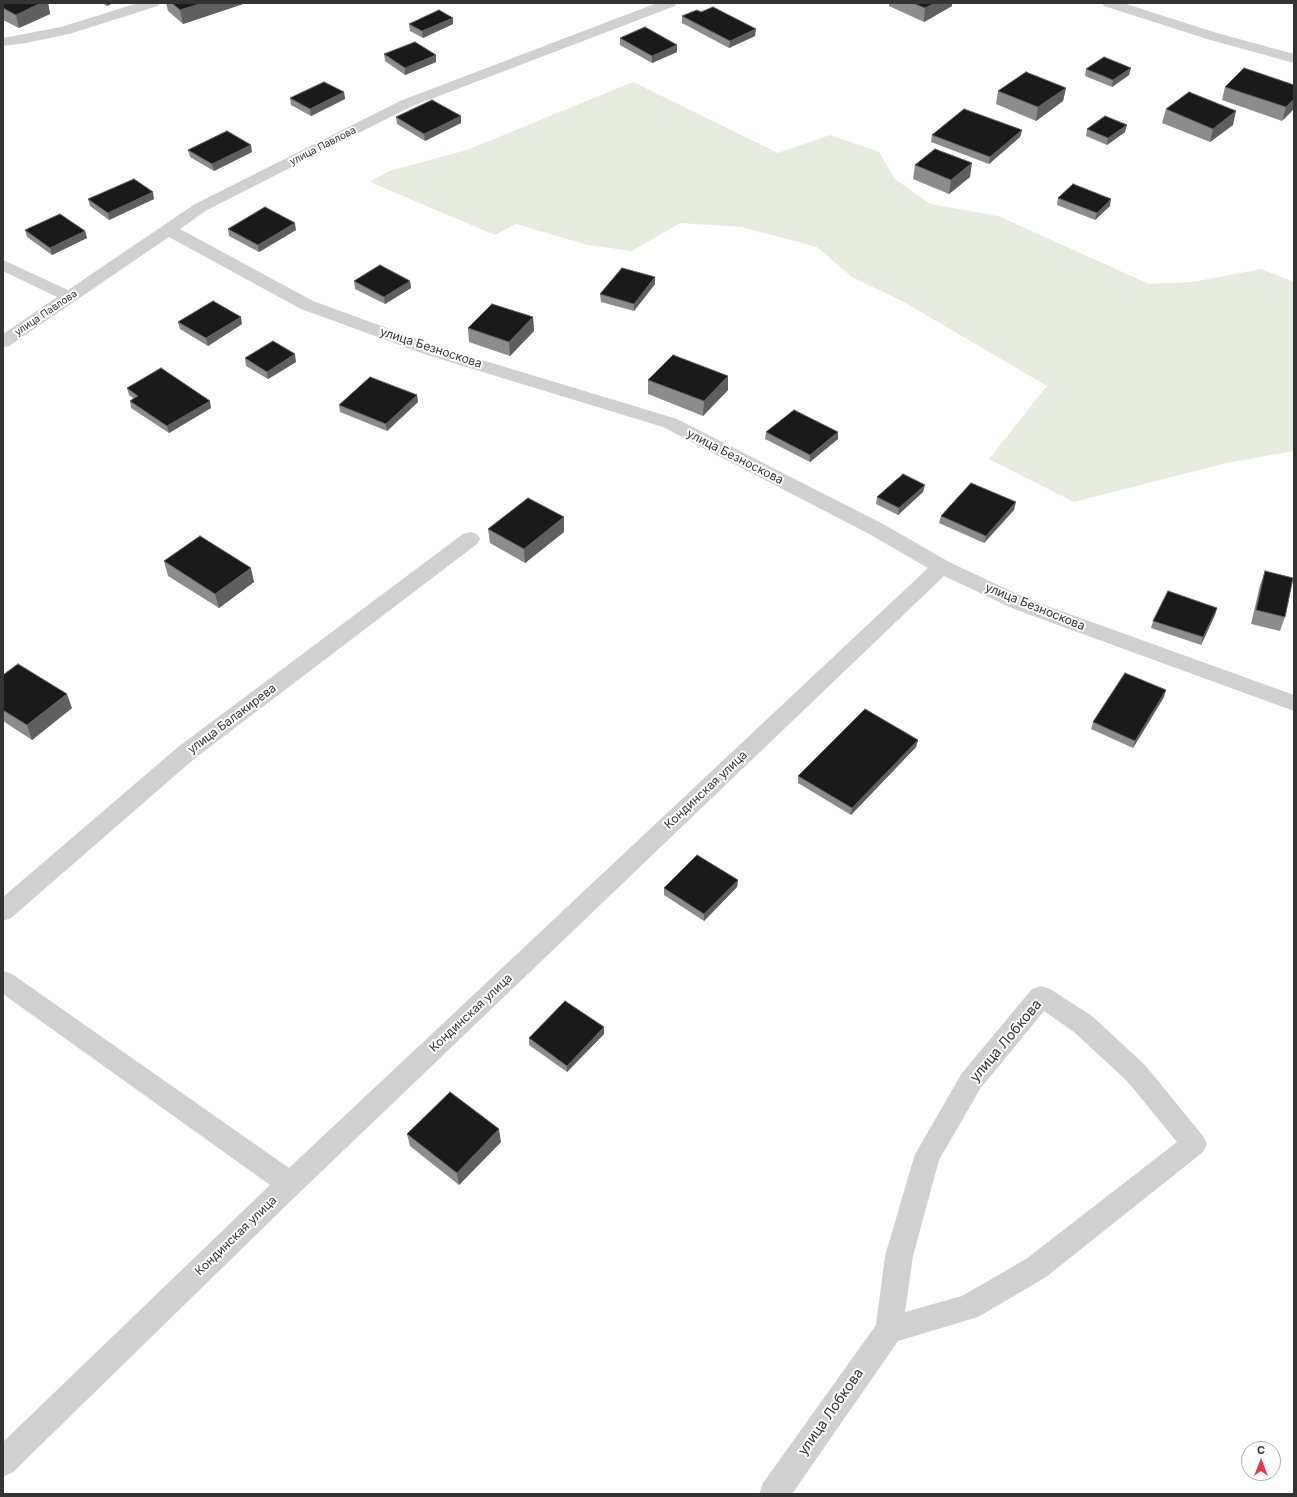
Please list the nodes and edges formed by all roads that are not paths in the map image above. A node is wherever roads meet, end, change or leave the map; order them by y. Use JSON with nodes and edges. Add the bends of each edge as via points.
{"nodes":[{"id":1,"x":153,"y":3,"type":"edge"},
{"id":2,"x":670,"y":3,"type":"edge"},
{"id":3,"x":1109,"y":3,"type":"edge"},
{"id":4,"x":3,"y":42,"type":"edge"},
{"id":5,"x":1294,"y":59,"type":"edge"},
{"id":6,"x":169,"y":230,"type":"junction"},
{"id":7,"x":3,"y":265,"type":"edge"},
{"id":8,"x":70,"y":297,"type":"junction"},
{"id":9,"x":3,"y":342,"type":"edge"},
{"id":10,"x":470,"y":539,"type":"dead end"},
{"id":11,"x":942,"y":567,"type":"junction"},
{"id":12,"x":1294,"y":703,"type":"edge"},
{"id":13,"x":3,"y":911,"type":"edge"},
{"id":14,"x":3,"y":981,"type":"edge"},
{"id":15,"x":290,"y":1184,"type":"junction"},
{"id":16,"x":889,"y":1330,"type":"junction"},
{"id":17,"x":3,"y":1462,"type":"edge"},
{"id":18,"x":774,"y":1494,"type":"edge"}],
"edges":[{"from":1,"to":4,"type":"street","via":[[64,31]]},
{"from":2,"to":6,"type":"street","name":"улица Павлова","via":[[405,104],[201,207]]},
{"from":3,"to":5,"type":"street"},
{"from":6,"to":8,"type":"street","name":"улица Павлова"},
{"from":6,"to":11,"type":"street","name":"улица Безноскова","via":[[307,305],[433,351],[670,423],[878,530]]},
{"from":7,"to":8,"type":"street"},
{"from":8,"to":9,"type":"street","name":"улица Павлова"},
{"from":10,"to":13,"type":"street","name":"улица Балакирева","via":[[186,753]]},
{"from":11,"to":12,"type":"street","name":"улица Безноскова","via":[[1021,604]]},
{"from":11,"to":15,"type":"street","name":"Кондинская улица"},
{"from":14,"to":15,"type":"street"},
{"from":15,"to":17,"type":"street","name":"Кондинская улица"},
{"from":16,"to":16,"type":"street","name":"улица Лобкова","via":[[968,1308],[1036,1268],[1194,1144],[1136,1073],[1083,1024],[1041,996],[971,1081],[927,1157],[899,1256]]},
{"from":16,"to":18,"type":"street","name":"улица Лобкова"}]}
